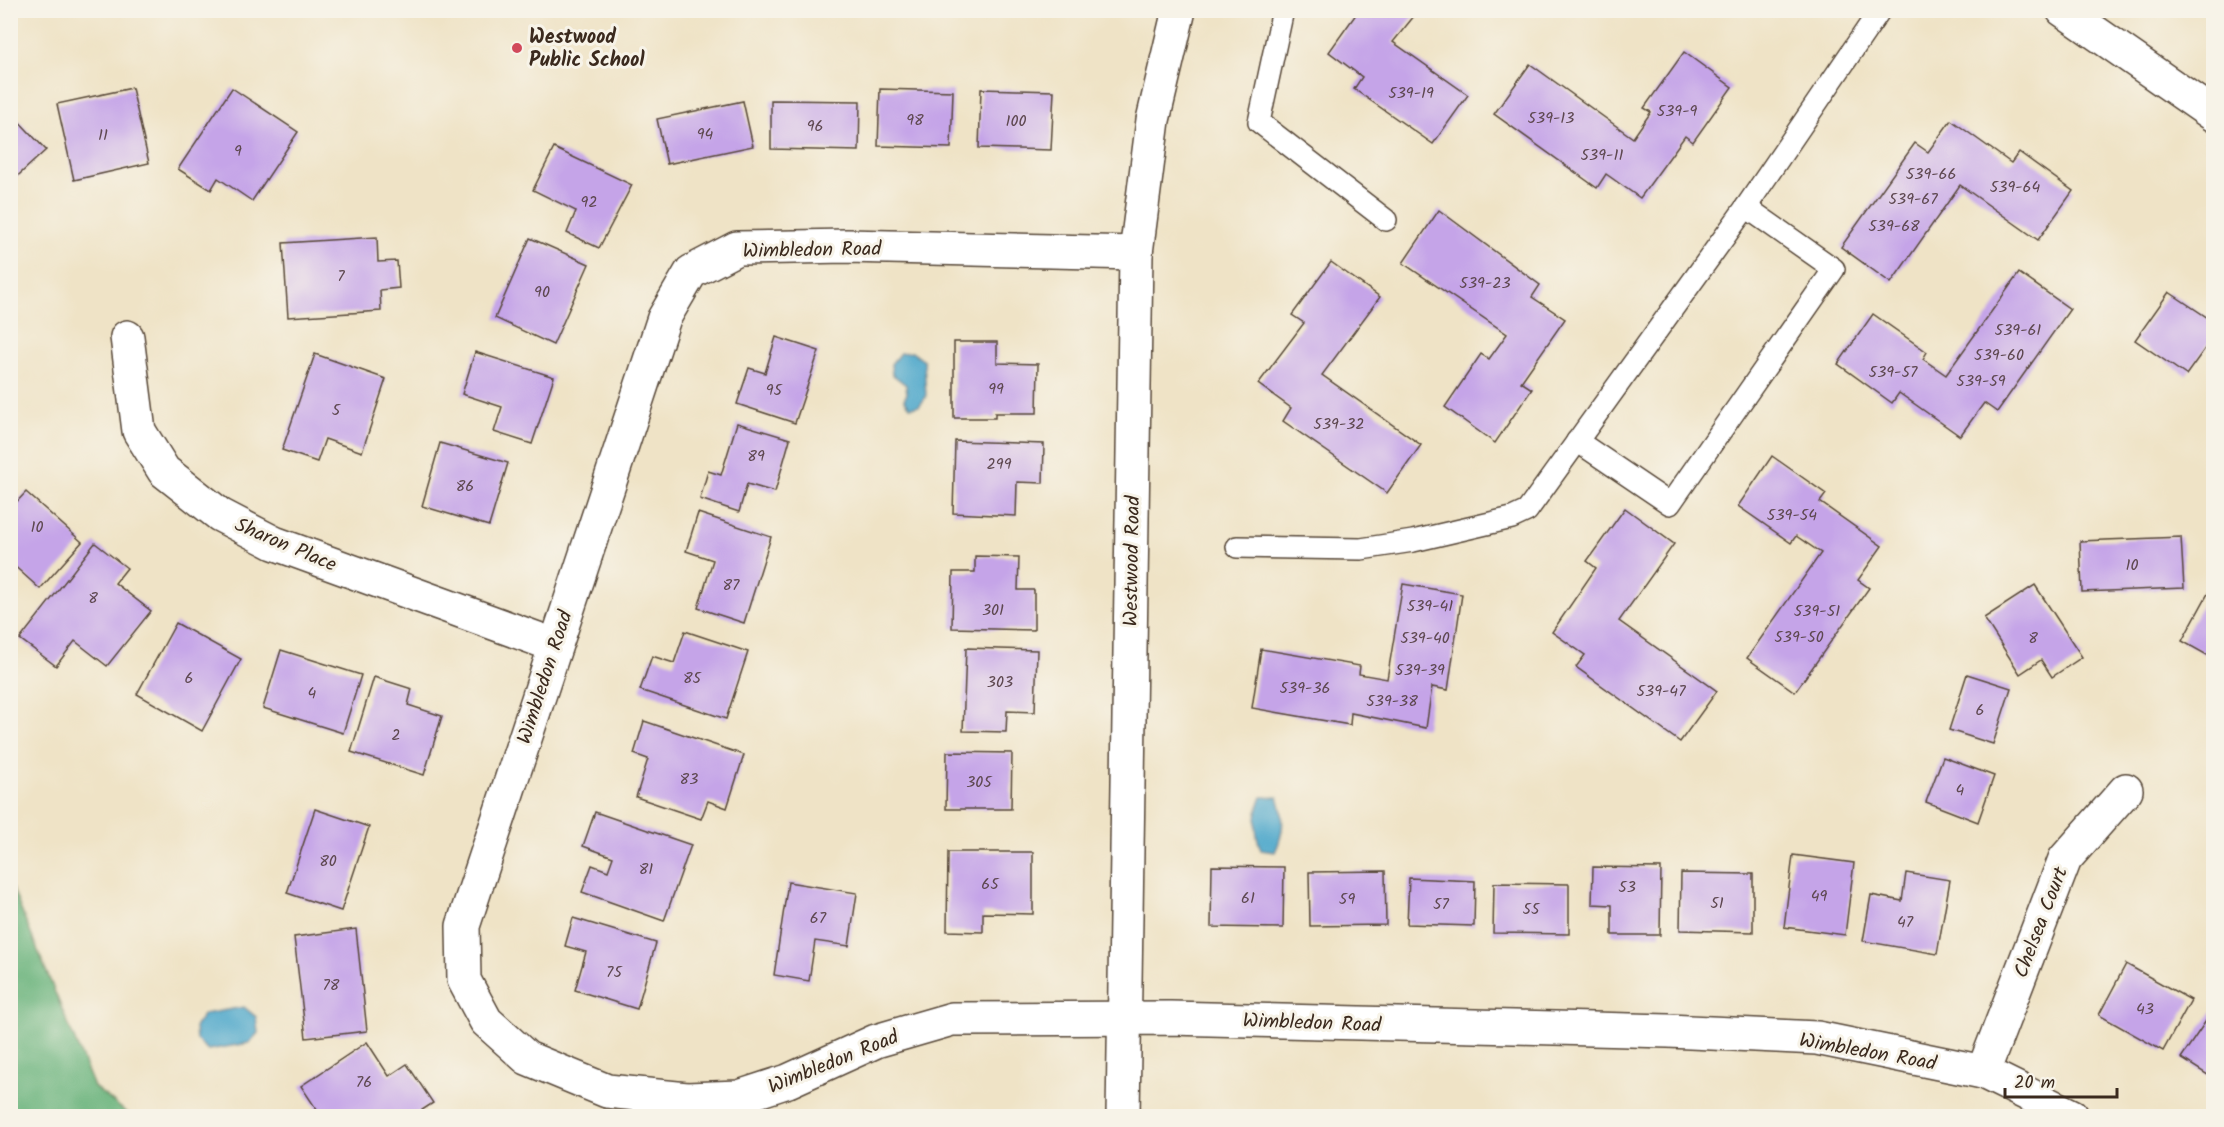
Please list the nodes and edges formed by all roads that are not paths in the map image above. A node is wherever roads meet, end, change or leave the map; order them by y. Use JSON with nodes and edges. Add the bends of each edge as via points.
{"nodes":[{"id":1,"x":1179,"y":10,"type":"edge"},
{"id":2,"x":1283,"y":10,"type":"edge"},
{"id":3,"x":1880,"y":10,"type":"edge"},
{"id":4,"x":2063,"y":10,"type":"edge"},
{"id":5,"x":2214,"y":115,"type":"edge"},
{"id":6,"x":1746,"y":207,"type":"junction"},
{"id":7,"x":1386,"y":220,"type":"dead end"},
{"id":8,"x":1136,"y":253,"type":"junction"},
{"id":9,"x":127,"y":337,"type":"dead end"},
{"id":10,"x":1577,"y":441,"type":"junction"},
{"id":11,"x":1237,"y":547,"type":"dead end"},
{"id":12,"x":554,"y":645,"type":"junction"},
{"id":13,"x":2126,"y":790,"type":"dead end"},
{"id":14,"x":1124,"y":1017,"type":"junction"},
{"id":15,"x":1983,"y":1072,"type":"junction"},
{"id":16,"x":1123,"y":1116,"type":"edge"},
{"id":17,"x":2072,"y":1116,"type":"edge"}],
"edges":[{"from":1,"to":8,"type":"street","name":"Westwood Road","via":[[1153,120]]},
{"from":2,"to":7,"type":"lane","via":[[1259,122]]},
{"from":3,"to":6,"type":"lane"},
{"from":4,"to":5,"type":"street"},
{"from":6,"to":10,"type":"lane"},
{"from":6,"to":10,"type":"lane","via":[[1833,269],[1670,504]]},
{"from":8,"to":12,"type":"street","name":"Wimbledon Road","via":[[847,246],[737,248],[692,272],[664,318]]},
{"from":8,"to":14,"type":"street","name":"Westwood Road"},
{"from":9,"to":12,"type":"street","name":"Sharon Place","via":[[139,431],[164,471],[220,515],[274,543]]},
{"from":10,"to":11,"type":"lane","via":[[1527,511],[1512,518],[1361,549]]},
{"from":12,"to":14,"type":"street","name":"Wimbledon Road","via":[[463,926],[464,980],[486,1021],[527,1059],[607,1091],[687,1099],[739,1097],[788,1081],[876,1041],[952,1019]]},
{"from":13,"to":15,"type":"street","name":"Chelsea Court","via":[[2065,859]]},
{"from":14,"to":15,"type":"street","name":"Wimbledon Road","via":[[1817,1038]]},
{"from":14,"to":16,"type":"street","name":"Westwood Road"},
{"from":15,"to":17,"type":"street","name":"Wimbledon Road"}]}
